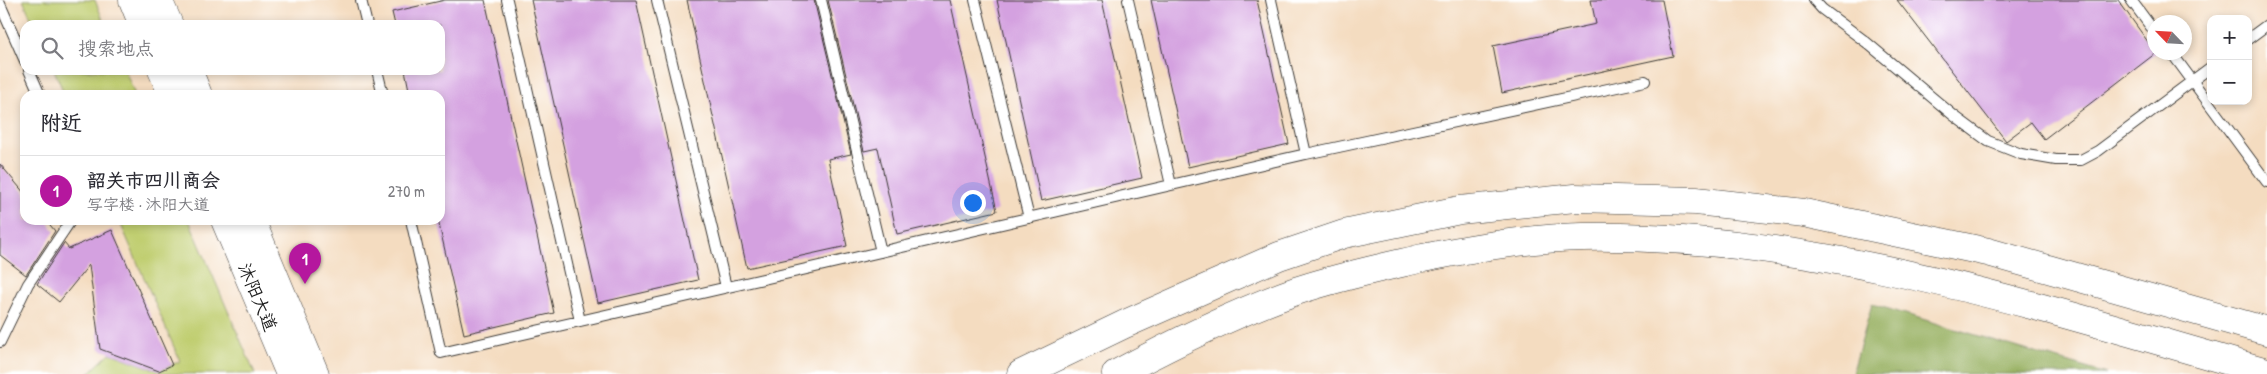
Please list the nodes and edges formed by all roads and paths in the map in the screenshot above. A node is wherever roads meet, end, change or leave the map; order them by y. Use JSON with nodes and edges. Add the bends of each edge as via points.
{"nodes":[{"id":1,"x":132,"y":0,"type":"edge"},
{"id":2,"x":158,"y":0,"type":"edge"},
{"id":3,"x":361,"y":0,"type":"edge"},
{"id":4,"x":507,"y":0,"type":"edge"},
{"id":5,"x":656,"y":0,"type":"edge"},
{"id":6,"x":821,"y":0,"type":"edge"},
{"id":7,"x":975,"y":0,"type":"edge"},
{"id":8,"x":1128,"y":0,"type":"edge"},
{"id":9,"x":1271,"y":0,"type":"edge"},
{"id":10,"x":1814,"y":0,"type":"edge"},
{"id":11,"x":2131,"y":0,"type":"edge"},
{"id":12,"x":0,"y":4,"type":"edge"},
{"id":13,"x":141,"y":20,"type":"edge"},
{"id":14,"x":167,"y":20,"type":"edge"},
{"id":15,"x":366,"y":20,"type":"edge"},
{"id":16,"x":2147,"y":22,"type":"edge"},
{"id":17,"x":2267,"y":25,"type":"edge"},
{"id":18,"x":2252,"y":36,"type":"edge"},
{"id":19,"x":20,"y":50,"type":"edge"},
{"id":20,"x":2176,"y":60,"type":"edge"},
{"id":21,"x":2207,"y":70,"type":"edge"},
{"id":22,"x":31,"y":75,"type":"edge"},
{"id":23,"x":164,"y":75,"type":"edge"},
{"id":24,"x":190,"y":75,"type":"edge"},
{"id":25,"x":378,"y":75,"type":"edge"},
{"id":26,"x":1645,"y":81,"type":"dead end"},
{"id":27,"x":2192,"y":81,"type":"junction"},
{"id":28,"x":38,"y":90,"type":"edge"},
{"id":29,"x":170,"y":90,"type":"edge"},
{"id":30,"x":196,"y":90,"type":"edge"},
{"id":31,"x":382,"y":90,"type":"edge"},
{"id":32,"x":1306,"y":154,"type":"junction"},
{"id":33,"x":2267,"y":182,"type":"edge"},
{"id":34,"x":1171,"y":185,"type":"junction"},
{"id":35,"x":1029,"y":218,"type":"junction"},
{"id":36,"x":68,"y":225,"type":"edge"},
{"id":37,"x":227,"y":225,"type":"edge"},
{"id":38,"x":252,"y":225,"type":"edge"},
{"id":39,"x":412,"y":225,"type":"edge"},
{"id":40,"x":881,"y":252,"type":"junction"},
{"id":41,"x":726,"y":287,"type":"junction"},
{"id":42,"x":580,"y":321,"type":"junction"},
{"id":43,"x":2267,"y":331,"type":"edge"},
{"id":44,"x":0,"y":342,"type":"edge"},
{"id":45,"x":2267,"y":372,"type":"edge"},
{"id":46,"x":290,"y":374,"type":"edge"},
{"id":47,"x":315,"y":374,"type":"edge"},
{"id":48,"x":1021,"y":374,"type":"edge"},
{"id":49,"x":1116,"y":374,"type":"edge"}],
"edges":[{"from":1,"to":13,"type":"main road"},
{"from":2,"to":14,"type":"main road"},
{"from":3,"to":15,"type":"lane"},
{"from":4,"to":42,"type":"lane"},
{"from":5,"to":41,"type":"lane"},
{"from":6,"to":40,"type":"lane"},
{"from":7,"to":35,"type":"lane"},
{"from":8,"to":34,"type":"lane"},
{"from":9,"to":32,"type":"lane"},
{"from":10,"to":27,"type":"lane","via":[[1953,115],[1988,141],[2021,154],[2081,160],[2098,151]]},
{"from":11,"to":16,"type":"lane"},
{"from":12,"to":19,"type":"lane"},
{"from":17,"to":18,"type":"lane"},
{"from":20,"to":27,"type":"lane"},
{"from":21,"to":27,"type":"lane"},
{"from":22,"to":28,"type":"lane"},
{"from":23,"to":29,"type":"main road"},
{"from":24,"to":30,"type":"main road"},
{"from":25,"to":31,"type":"lane"},
{"from":26,"to":32,"type":"lane"},
{"from":27,"to":33,"type":"lane"},
{"from":32,"to":34,"type":"lane"},
{"from":34,"to":35,"type":"lane"},
{"from":35,"to":40,"type":"lane"},
{"from":36,"to":44,"type":"lane","via":[[28,284]]},
{"from":37,"to":46,"type":"main road","name":"沐阳大道"},
{"from":38,"to":47,"type":"main road","name":"沐阳大道"},
{"from":39,"to":42,"type":"lane","via":[[441,353]]},
{"from":40,"to":41,"type":"lane"},
{"from":41,"to":42,"type":"lane"},
{"from":43,"to":48,"type":"main road","via":[[1988,252],[1804,213],[1696,201],[1574,198],[1460,210],[1344,234],[1278,256]]},
{"from":45,"to":49,"type":"main road","via":[[1977,290],[1881,268],[1794,252],[1694,241],[1583,237],[1471,248],[1360,272],[1295,291],[1240,313]]}]}
